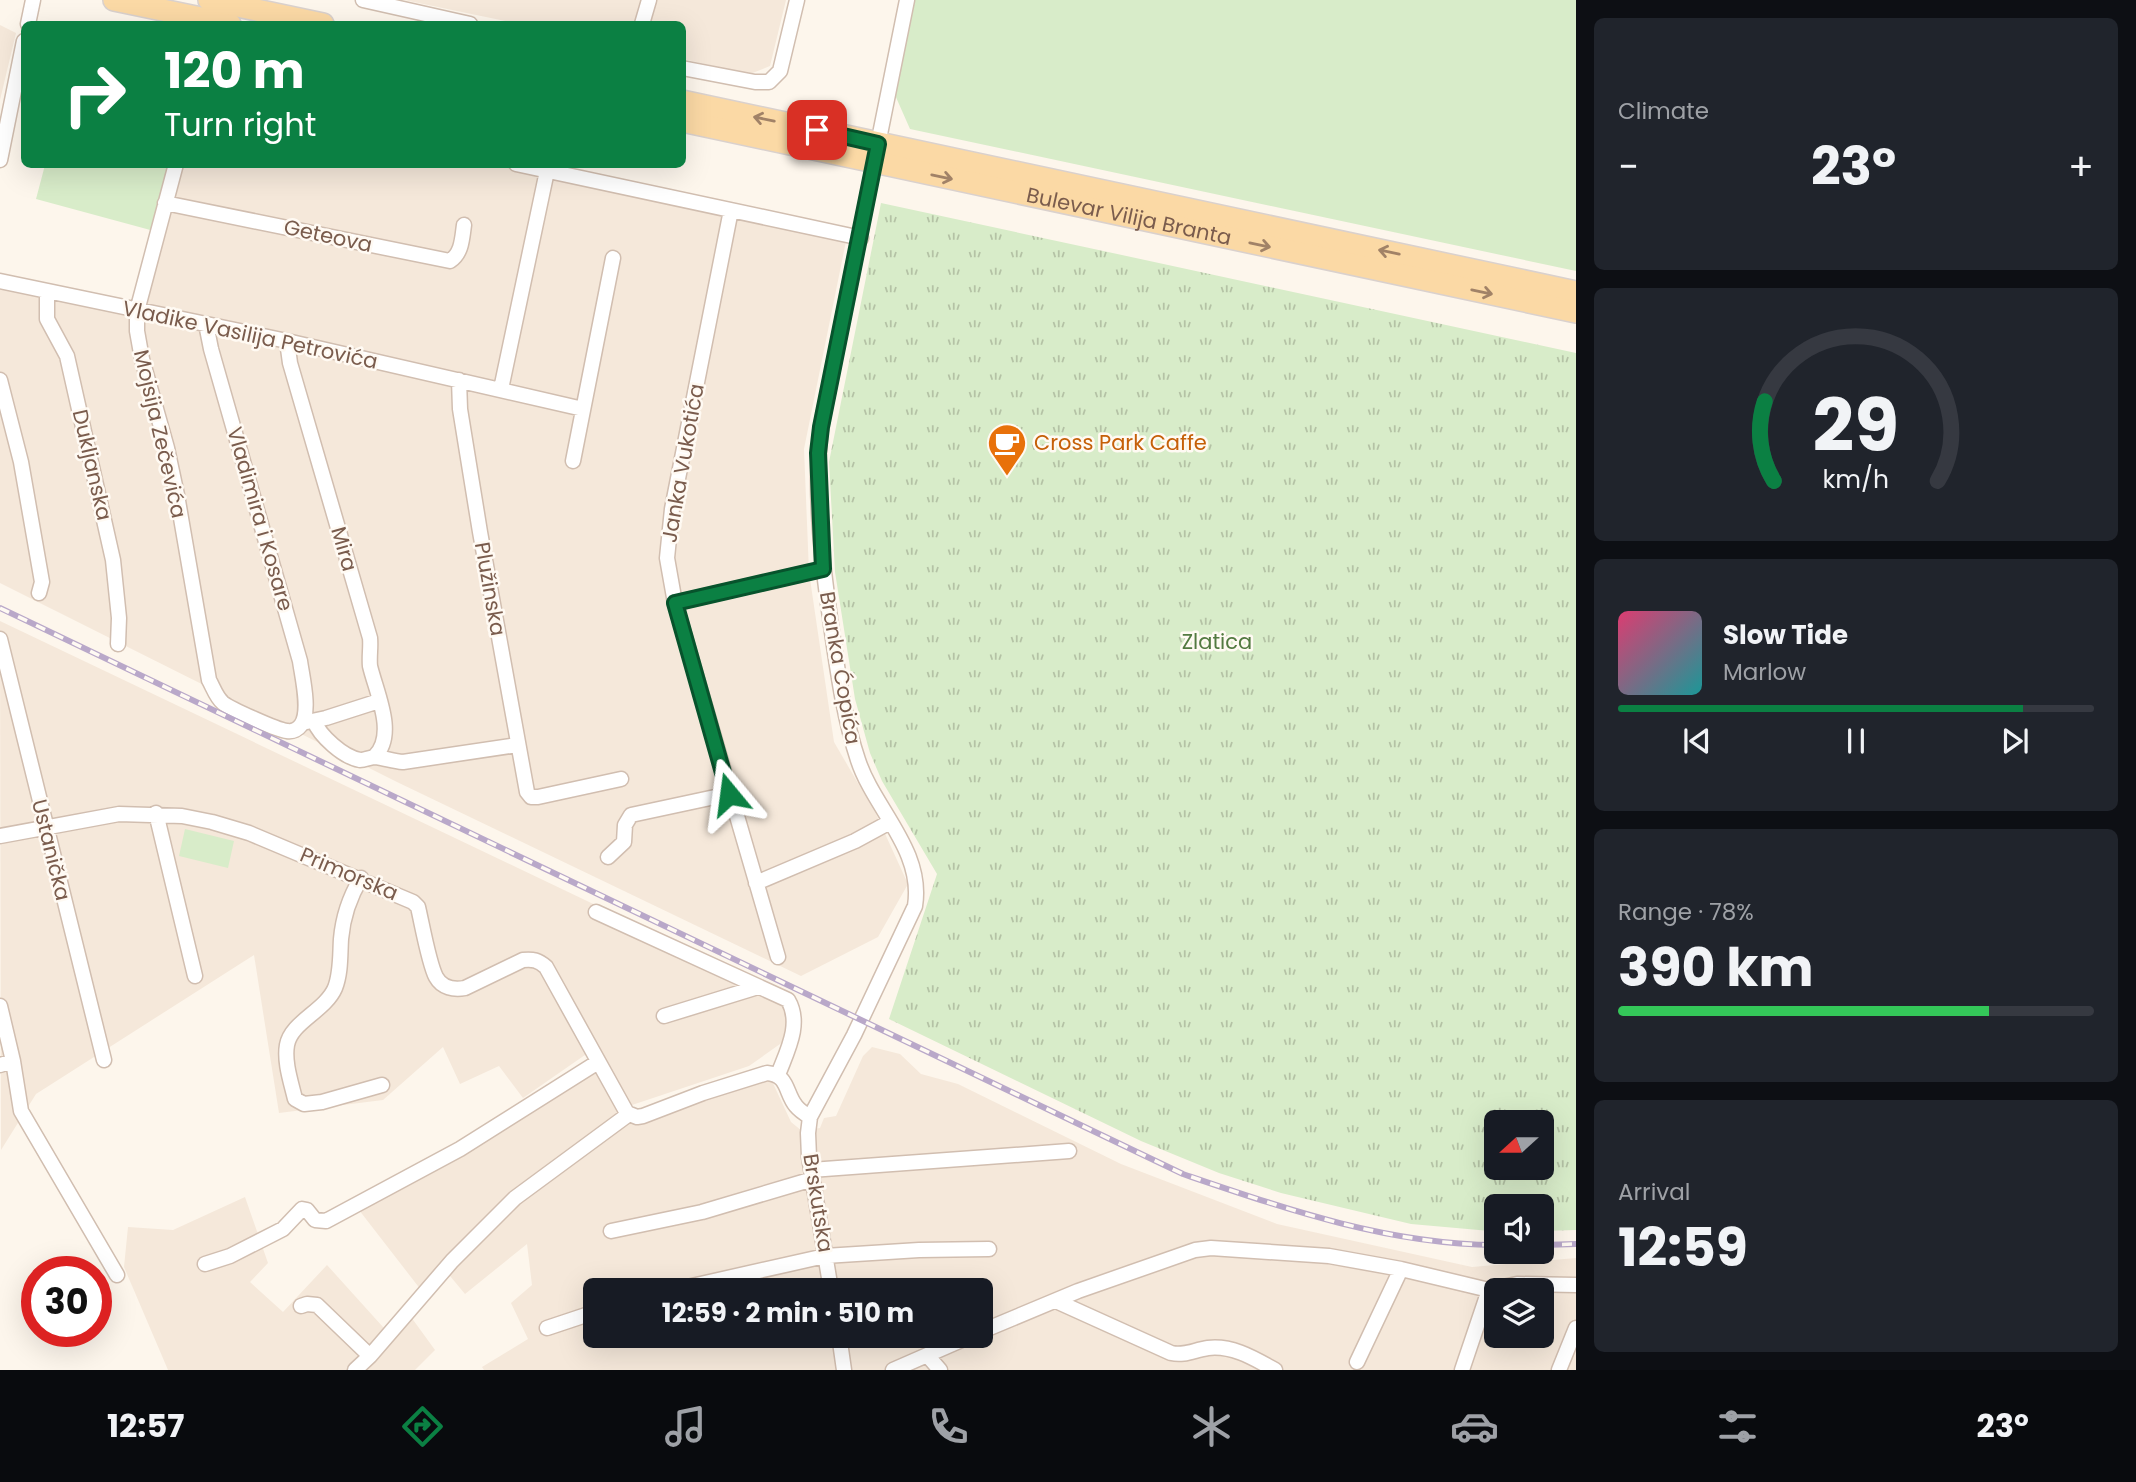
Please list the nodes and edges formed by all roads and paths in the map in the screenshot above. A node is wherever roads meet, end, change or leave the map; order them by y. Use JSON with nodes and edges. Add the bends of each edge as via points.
{"nodes":[{"id":1,"x":33,"y":0,"type":"edge"},
{"id":2,"x":114,"y":0,"type":"edge"},
{"id":3,"x":209,"y":0,"type":"edge"},
{"id":4,"x":363,"y":0,"type":"edge"},
{"id":5,"x":649,"y":0,"type":"edge"},
{"id":6,"x":797,"y":0,"type":"edge"},
{"id":7,"x":907,"y":0,"type":"edge"},
{"id":8,"x":414,"y":19,"type":"edge"},
{"id":9,"x":29,"y":21,"type":"edge"},
{"id":10,"x":216,"y":21,"type":"edge"},
{"id":11,"x":309,"y":21,"type":"edge"},
{"id":12,"x":436,"y":21,"type":"edge"},
{"id":13,"x":643,"y":21,"type":"edge"},
{"id":14,"x":21,"y":56,"type":"edge"},
{"id":15,"x":686,"y":69,"type":"edge"},
{"id":16,"x":686,"y":103,"type":"edge"},
{"id":17,"x":686,"y":122,"type":"edge"},
{"id":18,"x":877,"y":153,"type":"junction"},
{"id":19,"x":0,"y":160,"type":"edge"},
{"id":20,"x":175,"y":168,"type":"edge"},
{"id":21,"x":532,"y":168,"type":"edge"},
{"id":22,"x":547,"y":172,"type":"junction"},
{"id":23,"x":165,"y":203,"type":"junction"},
{"id":24,"x":731,"y":210,"type":"junction"},
{"id":25,"x":464,"y":225,"type":"dead end"},
{"id":26,"x":861,"y":238,"type":"junction"},
{"id":27,"x":612,"y":258,"type":"dead end"},
{"id":28,"x":0,"y":281,"type":"edge"},
{"id":29,"x":47,"y":292,"type":"junction"},
{"id":30,"x":1576,"y":292,"type":"edge"},
{"id":31,"x":137,"y":311,"type":"junction"},
{"id":32,"x":1576,"y":312,"type":"edge"},
{"id":33,"x":206,"y":324,"type":"junction"},
{"id":34,"x":287,"y":341,"type":"junction"},
{"id":35,"x":0,"y":380,"type":"edge"},
{"id":36,"x":459,"y":380,"type":"junction"},
{"id":37,"x":501,"y":389,"type":"junction"},
{"id":38,"x":583,"y":409,"type":"junction"},
{"id":39,"x":573,"y":461,"type":"dead end"},
{"id":40,"x":823,"y":569,"type":"junction"},
{"id":41,"x":39,"y":593,"type":"dead end"},
{"id":42,"x":675,"y":603,"type":"junction"},
{"id":43,"x":0,"y":639,"type":"edge"},
{"id":44,"x":118,"y":644,"type":"dead end"},
{"id":45,"x":379,"y":701,"type":"junction"},
{"id":46,"x":307,"y":719,"type":"junction"},
{"id":47,"x":517,"y":745,"type":"junction"},
{"id":48,"x":374,"y":756,"type":"junction"},
{"id":49,"x":621,"y":779,"type":"dead end"},
{"id":50,"x":729,"y":794,"type":"junction"},
{"id":51,"x":156,"y":813,"type":"junction"},
{"id":52,"x":890,"y":822,"type":"junction"},
{"id":53,"x":45,"y":827,"type":"junction"},
{"id":54,"x":0,"y":836,"type":"edge"},
{"id":55,"x":608,"y":857,"type":"dead end"},
{"id":56,"x":361,"y":878,"type":"junction"},
{"id":57,"x":756,"y":883,"type":"junction"},
{"id":58,"x":596,"y":912,"type":"dead end"},
{"id":59,"x":778,"y":957,"type":"dead end"},
{"id":60,"x":195,"y":976,"type":"dead end"},
{"id":61,"x":758,"y":987,"type":"junction"},
{"id":62,"x":0,"y":1006,"type":"edge"},
{"id":63,"x":664,"y":1016,"type":"dead end"},
{"id":64,"x":104,"y":1060,"type":"dead end"},
{"id":65,"x":598,"y":1062,"type":"junction"},
{"id":66,"x":6,"y":1063,"type":"edge"},
{"id":67,"x":778,"y":1075,"type":"junction"},
{"id":68,"x":382,"y":1084,"type":"dead end"},
{"id":69,"x":629,"y":1114,"type":"junction"},
{"id":70,"x":810,"y":1117,"type":"junction"},
{"id":71,"x":1069,"y":1152,"type":"dead end"},
{"id":72,"x":812,"y":1174,"type":"junction"},
{"id":73,"x":611,"y":1231,"type":"dead end"},
{"id":74,"x":989,"y":1249,"type":"dead end"},
{"id":75,"x":825,"y":1256,"type":"junction"},
{"id":76,"x":205,"y":1264,"type":"dead end"},
{"id":77,"x":1401,"y":1269,"type":"junction"},
{"id":78,"x":117,"y":1275,"type":"dead end"},
{"id":79,"x":727,"y":1278,"type":"edge"},
{"id":80,"x":829,"y":1278,"type":"edge"},
{"id":81,"x":1554,"y":1285,"type":"edge"},
{"id":82,"x":1576,"y":1285,"type":"edge"},
{"id":83,"x":1484,"y":1289,"type":"edge"},
{"id":84,"x":1056,"y":1301,"type":"junction"},
{"id":85,"x":1484,"y":1305,"type":"edge"},
{"id":86,"x":301,"y":1306,"type":"dead end"},
{"id":87,"x":583,"y":1316,"type":"edge"},
{"id":88,"x":993,"y":1327,"type":"edge"},
{"id":89,"x":547,"y":1328,"type":"dead end"},
{"id":90,"x":1575,"y":1335,"type":"edge"},
{"id":91,"x":841,"y":1348,"type":"edge"},
{"id":92,"x":943,"y":1348,"type":"edge"},
{"id":93,"x":927,"y":1355,"type":"junction"},
{"id":94,"x":370,"y":1356,"type":"junction"},
{"id":95,"x":1357,"y":1362,"type":"dead end"},
{"id":96,"x":355,"y":1370,"type":"edge"},
{"id":97,"x":844,"y":1370,"type":"edge"},
{"id":98,"x":893,"y":1370,"type":"edge"},
{"id":99,"x":940,"y":1370,"type":"edge"},
{"id":100,"x":1275,"y":1370,"type":"edge"},
{"id":101,"x":1462,"y":1370,"type":"edge"},
{"id":102,"x":1559,"y":1370,"type":"edge"}],
"edges":[{"from":1,"to":9,"type":"street"},
{"from":2,"to":10,"type":"main road"},
{"from":3,"to":11,"type":"main road"},
{"from":4,"to":8,"type":"street"},
{"from":5,"to":13,"type":"street"},
{"from":6,"to":15,"type":"street","via":[[780,71],[769,82]]},
{"from":7,"to":18,"type":"street","name":"Branka Ćopića"},
{"from":8,"to":12,"type":"street"},
{"from":14,"to":19,"type":"street"},
{"from":18,"to":16,"type":"main road","name":"Bulevar Vilija Branta","one_way":true},
{"from":17,"to":18,"type":"main road","name":"Bulevar Vilija Branta"},
{"from":18,"to":26,"type":"street","name":"Branka Ćopića"},
{"from":30,"to":18,"type":"main road","name":"Bulevar Vilija Branta","one_way":true},
{"from":18,"to":32,"type":"main road","name":"Bulevar Vilija Branta","one_way":true},
{"from":20,"to":23,"type":"street","name":"Mojsija Zečevića"},
{"from":21,"to":22,"type":"street"},
{"from":22,"to":24,"type":"street"},
{"from":22,"to":37,"type":"street"},
{"from":23,"to":25,"type":"street","name":"Geteova","via":[[450,261],[460,249]]},
{"from":23,"to":31,"type":"street","name":"Mojsija Zečevića"},
{"from":24,"to":26,"type":"street"},
{"from":24,"to":42,"type":"street","name":"Janka Vukotića","via":[[672,509],[667,558]]},
{"from":26,"to":40,"type":"street","name":"Branka Ćopića","via":[[818,453]]},
{"from":27,"to":38,"type":"street"},
{"from":28,"to":29,"type":"street","name":"Vladike Vasilija Petrovića"},
{"from":29,"to":31,"type":"street","name":"Vladike Vasilija Petrovića"},
{"from":29,"to":44,"type":"street","name":"Dukljanska","via":[[47,319],[67,356],[113,560]]},
{"from":31,"to":33,"type":"street","name":"Vladike Vasilija Petrovića"},
{"from":31,"to":46,"type":"street","name":"Mojsija Zečevića","via":[[139,344],[177,495],[213,689],[222,702],[288,731]]},
{"from":33,"to":34,"type":"street","name":"Vladike Vasilija Petrovića"},
{"from":33,"to":46,"type":"street","name":"Vladimira i Kosare","via":[[295,639]]},
{"from":34,"to":36,"type":"street","name":"Vladike Vasilija Petrovića"},
{"from":34,"to":45,"type":"street","name":"Mira","via":[[370,638]]},
{"from":35,"to":41,"type":"street","via":[[23,475]]},
{"from":36,"to":37,"type":"street","name":"Vladike Vasilija Petrovića"},
{"from":36,"to":47,"type":"street","name":"Plužinska","via":[[464,437]]},
{"from":37,"to":38,"type":"street","name":"Vladike Vasilija Petrovića"},
{"from":38,"to":39,"type":"street"},
{"from":40,"to":42,"type":"street"},
{"from":40,"to":52,"type":"street","name":"Branka Ćopića","via":[[854,748]]},
{"from":42,"to":50,"type":"street","name":"Janka Vukotića"},
{"from":43,"to":53,"type":"street","name":"Ustanička"},
{"from":45,"to":46,"type":"street"},
{"from":45,"to":48,"type":"street","name":"Mira","via":[[385,732],[382,748]]},
{"from":46,"to":48,"type":"street","via":[[351,757]]},
{"from":47,"to":48,"type":"street","via":[[403,762]]},
{"from":47,"to":49,"type":"street","name":"Plužinska","via":[[530,796]]},
{"from":50,"to":55,"type":"street","via":[[631,815],[624,842]]},
{"from":50,"to":57,"type":"street","name":"Janka Vukotića"},
{"from":51,"to":53,"type":"street","name":"Primorska","via":[[119,814]]},
{"from":51,"to":56,"type":"street","name":"Primorska","via":[[229,827]]},
{"from":51,"to":60,"type":"street"},
{"from":52,"to":57,"type":"street"},
{"from":52,"to":70,"type":"street","name":"Branka Ćopića","via":[[916,874],[915,905]]},
{"from":53,"to":54,"type":"street","name":"Primorska"},
{"from":53,"to":64,"type":"street","name":"Ustanička"},
{"from":56,"to":65,"type":"street","name":"Primorska","via":[[418,907],[435,976],[447,987],[465,988],[523,960],[540,961]]},
{"from":56,"to":68,"type":"street","via":[[348,900],[336,986],[328,1001],[291,1034],[286,1056],[295,1098],[304,1104]]},
{"from":57,"to":59,"type":"street","name":"Janka Vukotića"},
{"from":58,"to":61,"type":"street"},
{"from":61,"to":63,"type":"street"},
{"from":61,"to":67,"type":"street","via":[[788,1000],[793,1013],[794,1029]]},
{"from":62,"to":66,"type":"street"},
{"from":65,"to":69,"type":"street","name":"Primorska"},
{"from":65,"to":76,"type":"street","via":[[460,1149],[326,1221],[315,1220],[302,1209],[283,1229]]},
{"from":66,"to":78,"type":"street","via":[[21,1111]]},
{"from":67,"to":69,"type":"street","via":[[767,1073],[643,1116]]},
{"from":67,"to":70,"type":"street","via":[[797,1107]]},
{"from":69,"to":94,"type":"street","via":[[515,1198],[452,1261]]},
{"from":70,"to":72,"type":"street","name":"Brskutska"},
{"from":71,"to":72,"type":"street"},
{"from":72,"to":73,"type":"street","via":[[673,1219]]},
{"from":72,"to":75,"type":"street","name":"Brskutska"},
{"from":74,"to":75,"type":"street"},
{"from":75,"to":79,"type":"street"},
{"from":75,"to":80,"type":"street","name":"Brskutska"},
{"from":77,"to":83,"type":"street"},
{"from":77,"to":84,"type":"street","via":[[1329,1256],[1211,1248]]},
{"from":77,"to":95,"type":"street"},
{"from":81,"to":82,"type":"street"},
{"from":84,"to":88,"type":"street"},
{"from":84,"to":100,"type":"street","via":[[1171,1353],[1228,1349]]},
{"from":85,"to":101,"type":"street"},
{"from":86,"to":94,"type":"street","via":[[317,1305]]},
{"from":87,"to":89,"type":"street"},
{"from":90,"to":102,"type":"street"},
{"from":91,"to":97,"type":"street"},
{"from":92,"to":93,"type":"street"},
{"from":93,"to":98,"type":"street"},
{"from":93,"to":99,"type":"street"},
{"from":94,"to":96,"type":"street"}]}
